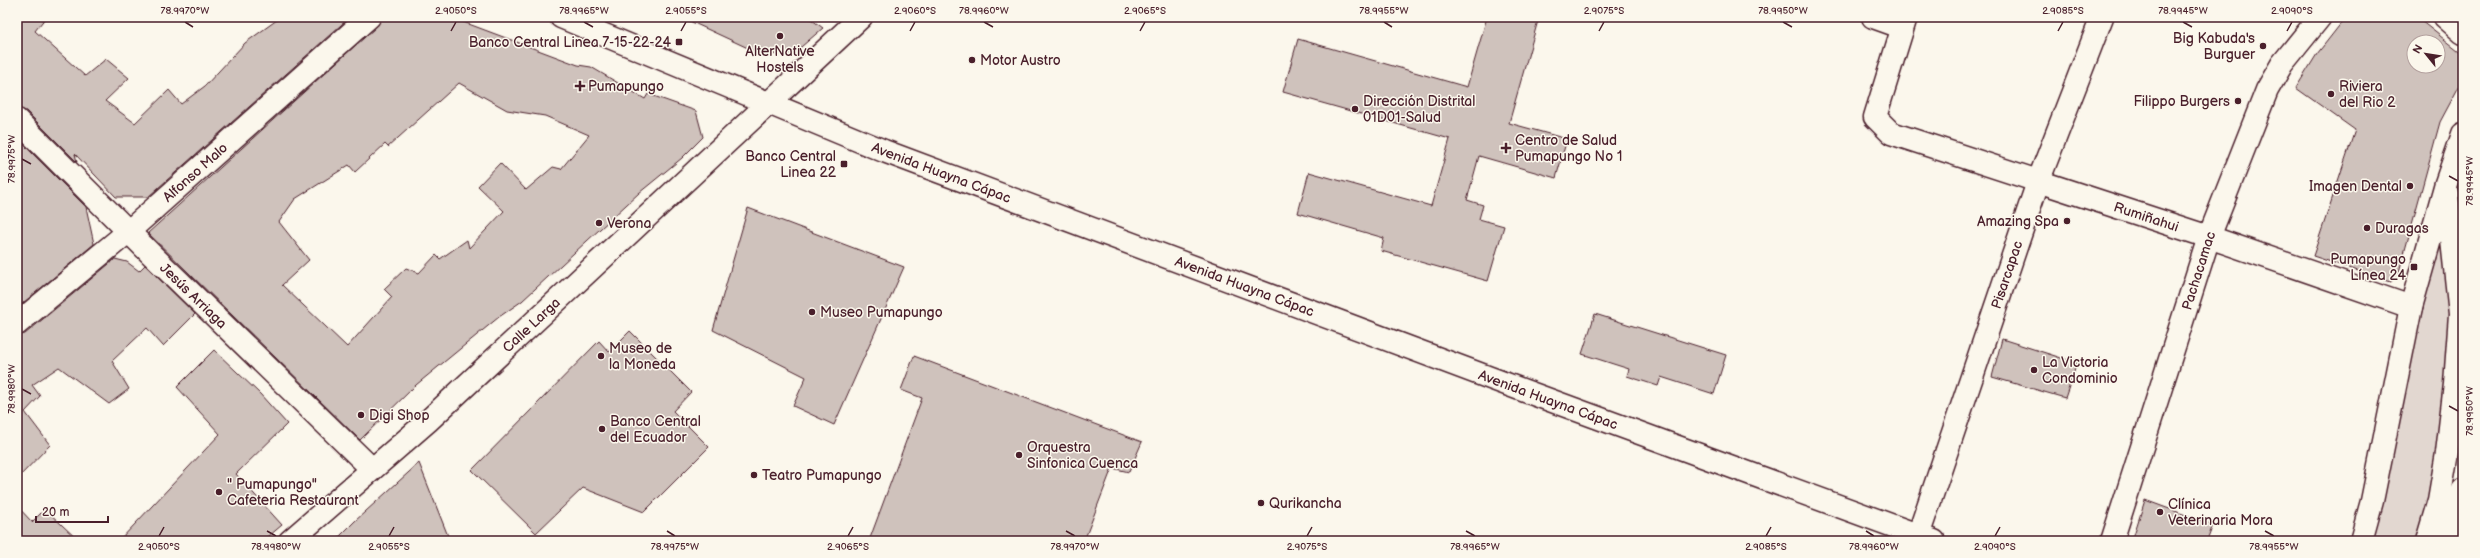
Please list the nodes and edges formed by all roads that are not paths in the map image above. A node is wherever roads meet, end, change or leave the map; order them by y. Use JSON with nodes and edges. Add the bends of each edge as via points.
{"nodes":[{"id":1,"x":369,"y":17,"type":"edge"},
{"id":2,"x":561,"y":17,"type":"edge"},
{"id":3,"x":861,"y":17,"type":"edge"},
{"id":4,"x":1873,"y":17,"type":"edge"},
{"id":5,"x":2102,"y":17,"type":"edge"},
{"id":6,"x":2320,"y":17,"type":"edge"},
{"id":7,"x":2445,"y":17,"type":"edge"},
{"id":8,"x":584,"y":21,"type":"edge"},
{"id":9,"x":1903,"y":22,"type":"edge"},
{"id":10,"x":2463,"y":33,"type":"edge"},
{"id":11,"x":769,"y":104,"type":"junction"},
{"id":12,"x":17,"y":120,"type":"edge"},
{"id":13,"x":2463,"y":134,"type":"edge"},
{"id":14,"x":2038,"y":182,"type":"junction"},
{"id":15,"x":2446,"y":183,"type":"junction"},
{"id":16,"x":129,"y":231,"type":"junction"},
{"id":17,"x":2209,"y":237,"type":"junction"},
{"id":18,"x":2411,"y":308,"type":"junction"},
{"id":19,"x":17,"y":324,"type":"edge"},
{"id":20,"x":371,"y":468,"type":"junction"},
{"id":21,"x":2463,"y":490,"type":"edge"},
{"id":22,"x":1926,"y":538,"type":"edge"},
{"id":23,"x":290,"y":541,"type":"edge"},
{"id":24,"x":2112,"y":541,"type":"edge"},
{"id":25,"x":2361,"y":541,"type":"edge"},
{"id":26,"x":2427,"y":541,"type":"edge"},
{"id":27,"x":2448,"y":541,"type":"edge"}],
"edges":[{"from":1,"to":16,"type":"street","name":"Alfonso Malo"},
{"from":2,"to":8,"type":"street","name":"Avenida Huayna Cápac"},
{"from":3,"to":11,"type":"street","name":"Calle Larga"},
{"from":4,"to":9,"type":"street"},
{"from":5,"to":14,"type":"street","name":"Pisarcapac"},
{"from":6,"to":17,"type":"street","name":"Pachacamac","via":[[2282,64],[2267,90]]},
{"from":7,"to":10,"type":"street"},
{"from":8,"to":11,"type":"street","name":"Avenida Huayna Cápac"},
{"from":9,"to":14,"type":"street","name":"Rumiñahui","via":[[1875,118],[1891,133]]},
{"from":11,"to":20,"type":"street","name":"Calle Larga","via":[[428,421]]},
{"from":11,"to":22,"type":"street","name":"Avenida Huayna Cápac","via":[[914,162]]},
{"from":12,"to":16,"type":"street","name":"Jesús Arriaga"},
{"from":13,"to":15,"type":"street"},
{"from":14,"to":17,"type":"street","name":"Rumiñahui"},
{"from":14,"to":22,"type":"street","name":"Pisarcapac"},
{"from":15,"to":18,"type":"street"},
{"from":15,"to":26,"type":"street","via":[[2460,314],[2456,384],[2447,453],[2439,500]]},
{"from":16,"to":19,"type":"street","name":"Alfonso Malo"},
{"from":16,"to":20,"type":"street","name":"Jesús Arriaga"},
{"from":17,"to":18,"type":"street","name":"Rumiñahui"},
{"from":17,"to":24,"type":"street","name":"Pachacamac"},
{"from":18,"to":25,"type":"street","via":[[2372,501]]},
{"from":20,"to":23,"type":"street","name":"Calle Larga"},
{"from":21,"to":27,"type":"street"}]}
